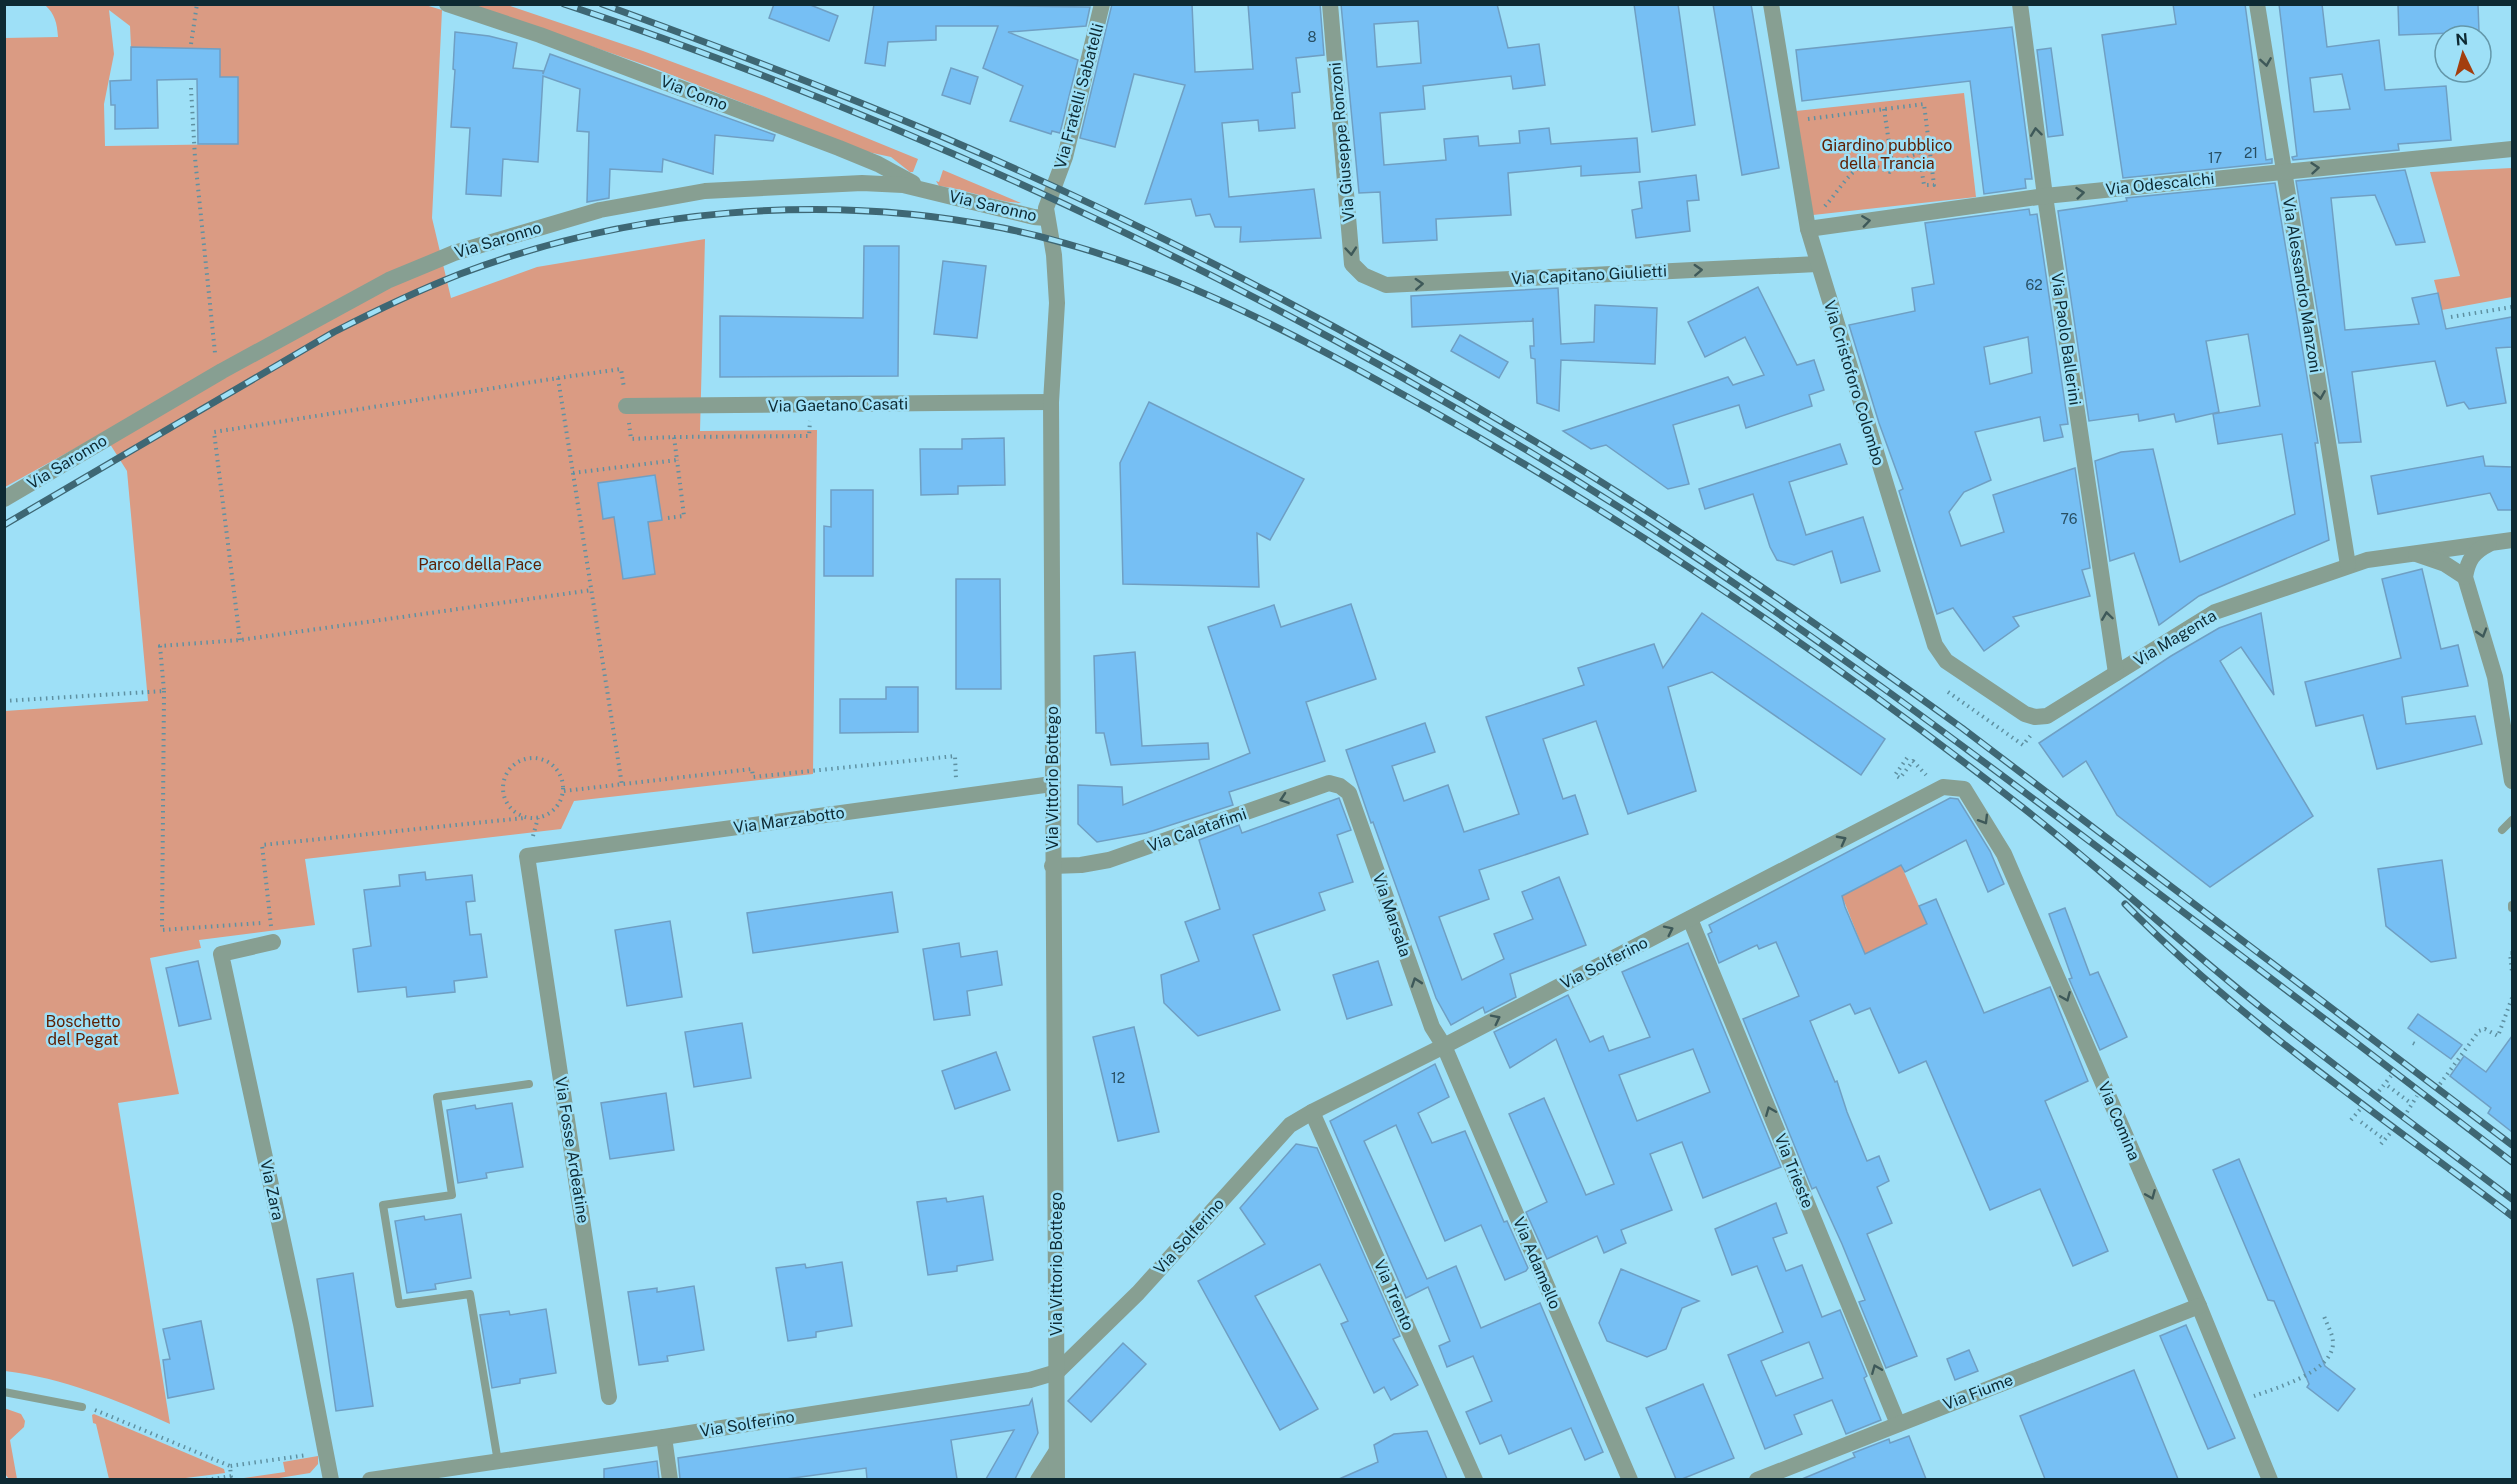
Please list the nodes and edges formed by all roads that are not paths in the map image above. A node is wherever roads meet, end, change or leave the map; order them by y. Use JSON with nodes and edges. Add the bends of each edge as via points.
{"nodes":[{"id":1,"x":447,"y":4,"type":"edge"},
{"id":2,"x":1102,"y":4,"type":"edge"},
{"id":3,"x":1330,"y":4,"type":"edge"},
{"id":4,"x":1771,"y":4,"type":"edge"},
{"id":5,"x":2020,"y":4,"type":"edge"},
{"id":6,"x":2257,"y":4,"type":"edge"},
{"id":7,"x":2512,"y":149,"type":"edge"},
{"id":8,"x":2283,"y":171,"type":"junction"},
{"id":9,"x":1053,"y":186,"type":"joint"},
{"id":10,"x":937,"y":193,"type":"junction"},
{"id":11,"x":2045,"y":196,"type":"junction"},
{"id":12,"x":1046,"y":218,"type":"junction"},
{"id":13,"x":1806,"y":221,"type":"junction"},
{"id":14,"x":1817,"y":264,"type":"junction"},
{"id":15,"x":1363,"y":274,"type":"joint"},
{"id":16,"x":1051,"y":402,"type":"junction"},
{"id":17,"x":626,"y":406,"type":"dead end"},
{"id":18,"x":4,"y":499,"type":"edge"},
{"id":19,"x":2512,"y":540,"type":"edge"},
{"id":20,"x":2492,"y":543,"type":"junction"},
{"id":21,"x":2403,"y":553,"type":"junction"},
{"id":22,"x":2348,"y":565,"type":"junction"},
{"id":23,"x":2465,"y":577,"type":"junction"},
{"id":24,"x":2116,"y":674,"type":"junction"},
{"id":25,"x":2025,"y":714,"type":"joint"},
{"id":26,"x":2512,"y":781,"type":"edge"},
{"id":27,"x":1052,"y":784,"type":"junction"},
{"id":28,"x":1340,"y":786,"type":"joint"},
{"id":29,"x":1943,"y":788,"type":"joint"},
{"id":30,"x":2512,"y":820,"type":"edge"},
{"id":31,"x":2502,"y":830,"type":"dead end"},
{"id":32,"x":527,"y":856,"type":"joint"},
{"id":33,"x":1052,"y":866,"type":"junction"},
{"id":34,"x":1690,"y":919,"type":"junction"},
{"id":35,"x":273,"y":942,"type":"road end"},
{"id":36,"x":1444,"y":1046,"type":"junction"},
{"id":37,"x":529,"y":1084,"type":"dead end"},
{"id":38,"x":1312,"y":1112,"type":"junction"},
{"id":39,"x":2199,"y":1306,"type":"junction"},
{"id":40,"x":1057,"y":1372,"type":"junction"},
{"id":41,"x":4,"y":1393,"type":"edge"},
{"id":42,"x":609,"y":1397,"type":"dead end"},
{"id":43,"x":82,"y":1407,"type":"road end"},
{"id":44,"x":1898,"y":1424,"type":"junction"},
{"id":45,"x":664,"y":1437,"type":"junction"},
{"id":46,"x":1056,"y":1452,"type":"junction"},
{"id":47,"x":498,"y":1462,"type":"junction"},
{"id":48,"x":331,"y":1479,"type":"edge"},
{"id":49,"x":370,"y":1479,"type":"edge"},
{"id":50,"x":670,"y":1479,"type":"edge"},
{"id":51,"x":1038,"y":1479,"type":"edge"},
{"id":52,"x":1057,"y":1479,"type":"edge"},
{"id":53,"x":1474,"y":1479,"type":"edge"},
{"id":54,"x":1630,"y":1479,"type":"edge"},
{"id":55,"x":1757,"y":1479,"type":"edge"},
{"id":56,"x":2270,"y":1479,"type":"edge"}],
"edges":[{"from":1,"to":10,"type":"street","name":"Via Como","via":[[839,148]]},
{"from":2,"to":9,"type":"street","name":"Via Fratelli Sabatelli","via":[[1065,157]]},
{"from":3,"to":15,"type":"street","name":"Via Giuseppe Ronzoni","one_way":true,"via":[[1352,264]]},
{"from":4,"to":13,"type":"street","name":"Via Cristoforo Colombo"},
{"from":11,"to":5,"type":"street","name":"Via Paolo Ballerini","one_way":true},
{"from":6,"to":8,"type":"street","name":"Via Alessandro Manzoni","one_way":true},
{"from":8,"to":7,"type":"street","name":"Via Odescalchi","one_way":true},
{"from":11,"to":8,"type":"street","name":"Via Odescalchi","one_way":true},
{"from":8,"to":22,"type":"street","name":"Via Alessandro Manzoni","one_way":true},
{"from":9,"to":12,"type":"street","name":"Via Vittorio Bottego"},
{"from":10,"to":12,"type":"street","name":"Via Saronno"},
{"from":10,"to":18,"type":"street","name":"Via Saronno","via":[[882,183],[772,186],[674,195],[600,210],[454,253],[363,293]]},
{"from":13,"to":11,"type":"street","name":"Via Odescalchi","one_way":true},
{"from":24,"to":11,"type":"street","name":"Via Paolo Ballerini","one_way":true},
{"from":12,"to":16,"type":"street","name":"Via Vittorio Bottego","via":[[1054,255],[1057,303]]},
{"from":13,"to":14,"type":"street","name":"Via Cristoforo Colombo"},
{"from":15,"to":14,"type":"street","name":"Via Capitano Giulietti","one_way":true,"via":[[1386,285]]},
{"from":14,"to":25,"type":"street","name":"Via Cristoforo Colombo","via":[[1935,645],[1946,661]]},
{"from":16,"to":17,"type":"street","name":"Via Gaetano Casati"},
{"from":16,"to":27,"type":"street","name":"Via Vittorio Bottego"},
{"from":19,"to":20,"type":"street","name":"Via Magenta"},
{"from":20,"to":21,"type":"street","name":"Via Magenta"},
{"from":20,"to":23,"type":"street","name":"Via Magenta","via":[[2472,555]]},
{"from":21,"to":22,"type":"street","name":"Via Magenta"},
{"from":21,"to":23,"type":"street","name":"Via Magenta","via":[[2431,558]]},
{"from":22,"to":24,"type":"street","name":"Via Magenta","via":[[2215,612]]},
{"from":23,"to":26,"type":"street","one_way":true,"via":[[2495,677]]},
{"from":24,"to":25,"type":"street","name":"Via Magenta","via":[[2054,714]]},
{"from":27,"to":32,"type":"street","name":"Via Marzabotto"},
{"from":27,"to":33,"type":"street","name":"Via Vittorio Bottego"},
{"from":28,"to":33,"type":"street","name":"Via Calatafimi","one_way":true,"via":[[1329,783],[1109,860],[1081,866]]},
{"from":36,"to":28,"type":"street","name":"Via Marsala","one_way":true,"via":[[1432,1027],[1349,793]]},
{"from":34,"to":29,"type":"street","name":"Via Solferino","one_way":true},
{"from":29,"to":39,"type":"street","name":"Via Comina","one_way":true,"via":[[1964,789],[2004,854]]},
{"from":30,"to":31,"type":"lane"},
{"from":32,"to":42,"type":"street","name":"Via Fosse Ardeatine"},
{"from":33,"to":40,"type":"street","name":"Via Vittorio Bottego"},
{"from":36,"to":34,"type":"street","name":"Via Solferino","one_way":true},
{"from":44,"to":34,"type":"street","name":"Via Trieste","one_way":true},
{"from":35,"to":48,"type":"street","name":"Via Zara","via":[[221,954]]},
{"from":36,"to":38,"type":"street","name":"Via Solferino"},
{"from":36,"to":54,"type":"street","name":"Via Adamello"},
{"from":37,"to":47,"type":"lane","via":[[437,1096],[452,1195],[383,1205],[399,1304],[470,1294]]},
{"from":38,"to":40,"type":"street","name":"Via Solferino","via":[[1290,1125],[1138,1293]]},
{"from":38,"to":53,"type":"street","name":"Via Trento"},
{"from":39,"to":44,"type":"street","name":"Via Fiume"},
{"from":39,"to":56,"type":"street","name":"Via Comina"},
{"from":40,"to":45,"type":"street","name":"Via Solferino","via":[[1030,1380]]},
{"from":40,"to":46,"type":"street","name":"Via Vittorio Bottego"},
{"from":41,"to":43,"type":"lane"},
{"from":44,"to":55,"type":"street","name":"Via Fiume"},
{"from":45,"to":47,"type":"street","name":"Via Solferino"},
{"from":45,"to":50,"type":"street"},
{"from":46,"to":51,"type":"street"},
{"from":46,"to":52,"type":"street","name":"Via Vittorio Bottego"},
{"from":47,"to":49,"type":"street","name":"Via Solferino"}]}
